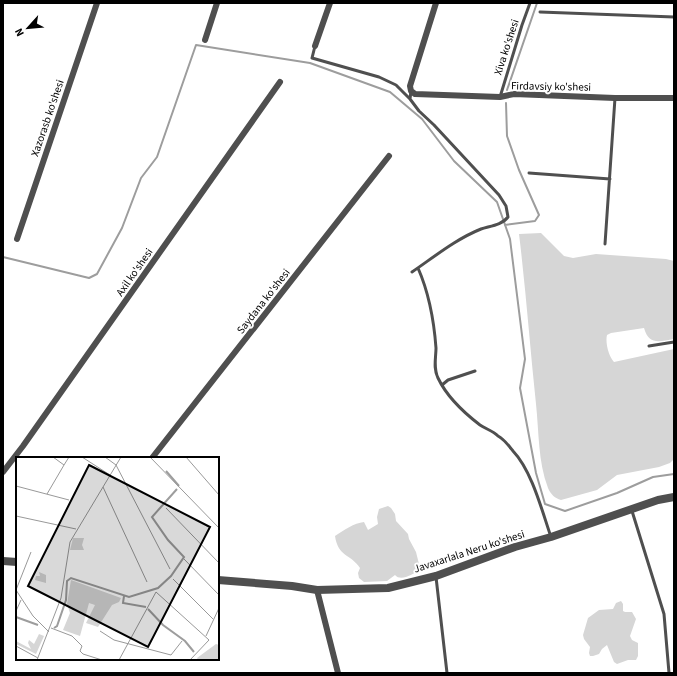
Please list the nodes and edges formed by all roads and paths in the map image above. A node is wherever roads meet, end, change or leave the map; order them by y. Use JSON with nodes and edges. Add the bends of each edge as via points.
{"nodes":[{"id":1,"x":97,"y":3,"type":"edge"},
{"id":2,"x":217,"y":3,"type":"edge"},
{"id":3,"x":330,"y":3,"type":"edge"},
{"id":4,"x":436,"y":3,"type":"edge"},
{"id":5,"x":530,"y":3,"type":"edge"},
{"id":6,"x":540,"y":12,"type":"dead end"},
{"id":7,"x":674,"y":17,"type":"edge"},
{"id":8,"x":205,"y":40,"type":"dead end"},
{"id":9,"x":315,"y":46,"type":"joint"},
{"id":10,"x":280,"y":82,"type":"dead end"},
{"id":11,"x":410,"y":88,"type":"junction"},
{"id":12,"x":500,"y":97,"type":"junction"},
{"id":13,"x":615,"y":98,"type":"junction"},
{"id":14,"x":674,"y":98,"type":"edge"},
{"id":15,"x":410,"y":99,"type":"junction"},
{"id":16,"x":389,"y":156,"type":"dead end"},
{"id":17,"x":529,"y":173,"type":"dead end"},
{"id":18,"x":610,"y":179,"type":"junction"},
{"id":19,"x":17,"y":239,"type":"dead end"},
{"id":20,"x":605,"y":244,"type":"dead end"},
{"id":21,"x":418,"y":268,"type":"junction"},
{"id":22,"x":412,"y":272,"type":"dead end"},
{"id":23,"x":674,"y":342,"type":"edge"},
{"id":24,"x":649,"y":346,"type":"dead end"},
{"id":25,"x":475,"y":371,"type":"dead end"},
{"id":26,"x":442,"y":386,"type":"junction"},
{"id":27,"x":153,"y":457,"type":"edge"},
{"id":28,"x":3,"y":472,"type":"edge"},
{"id":29,"x":674,"y":497,"type":"edge"},
{"id":30,"x":631,"y":509,"type":"junction"},
{"id":31,"x":551,"y":537,"type":"junction"},
{"id":32,"x":3,"y":561,"type":"edge"},
{"id":33,"x":16,"y":562,"type":"edge"},
{"id":34,"x":436,"y":576,"type":"junction"},
{"id":35,"x":219,"y":580,"type":"edge"},
{"id":36,"x":317,"y":590,"type":"junction"},
{"id":37,"x":338,"y":673,"type":"edge"},
{"id":38,"x":447,"y":673,"type":"edge"},
{"id":39,"x":669,"y":673,"type":"edge"}],
"edges":[{"from":1,"to":19,"type":"street","name":"Xazorasb ko'shesi"},
{"from":2,"to":8,"type":"street"},
{"from":3,"to":9,"type":"street"},
{"from":4,"to":11,"type":"street"},
{"from":5,"to":12,"type":"lane","name":"Xiva ko'shesi"},
{"from":6,"to":7,"type":"lane"},
{"from":9,"to":15,"type":"lane","via":[[312,58],[378,77],[396,85]]},
{"from":10,"to":28,"type":"street","name":"Axil ko'shesi"},
{"from":11,"to":12,"type":"street","name":"Firdavsiy ko'shesi","via":[[416,94]]},
{"from":11,"to":15,"type":"lane"},
{"from":12,"to":13,"type":"street","name":"Firdavsiy ko'shesi","via":[[514,94]]},
{"from":13,"to":14,"type":"street","name":"Firdavsiy ko'shesi"},
{"from":13,"to":18,"type":"lane"},
{"from":15,"to":21,"type":"lane","via":[[419,112],[434,124],[499,195],[506,206],[508,216],[501,223],[465,236]]},
{"from":16,"to":27,"type":"street","name":"Saydana ko'shesi"},
{"from":17,"to":18,"type":"lane"},
{"from":18,"to":20,"type":"lane"},
{"from":21,"to":22,"type":"lane"},
{"from":21,"to":26,"type":"lane","via":[[426,286],[430,305],[436,348],[435,369]]},
{"from":23,"to":24,"type":"lane"},
{"from":25,"to":26,"type":"lane","via":[[448,380]]},
{"from":26,"to":31,"type":"lane","via":[[454,403],[480,425],[499,436],[515,452],[529,476]]},
{"from":29,"to":30,"type":"street","name":"Javaxarlala Neru ko'shesi"},
{"from":30,"to":31,"type":"street","name":"Javaxarlala Neru ko'shesi"},
{"from":30,"to":39,"type":"lane","via":[[664,614]]},
{"from":31,"to":34,"type":"street","name":"Javaxarlala Neru ko'shesi","via":[[515,547]]},
{"from":32,"to":33,"type":"street"},
{"from":34,"to":36,"type":"street","name":"Javaxarlala Neru ko'shesi","via":[[388,588]]},
{"from":34,"to":38,"type":"lane"},
{"from":35,"to":36,"type":"street","name":"Javaxarlala Neru ko'shesi"},
{"from":36,"to":37,"type":"street"}]}
